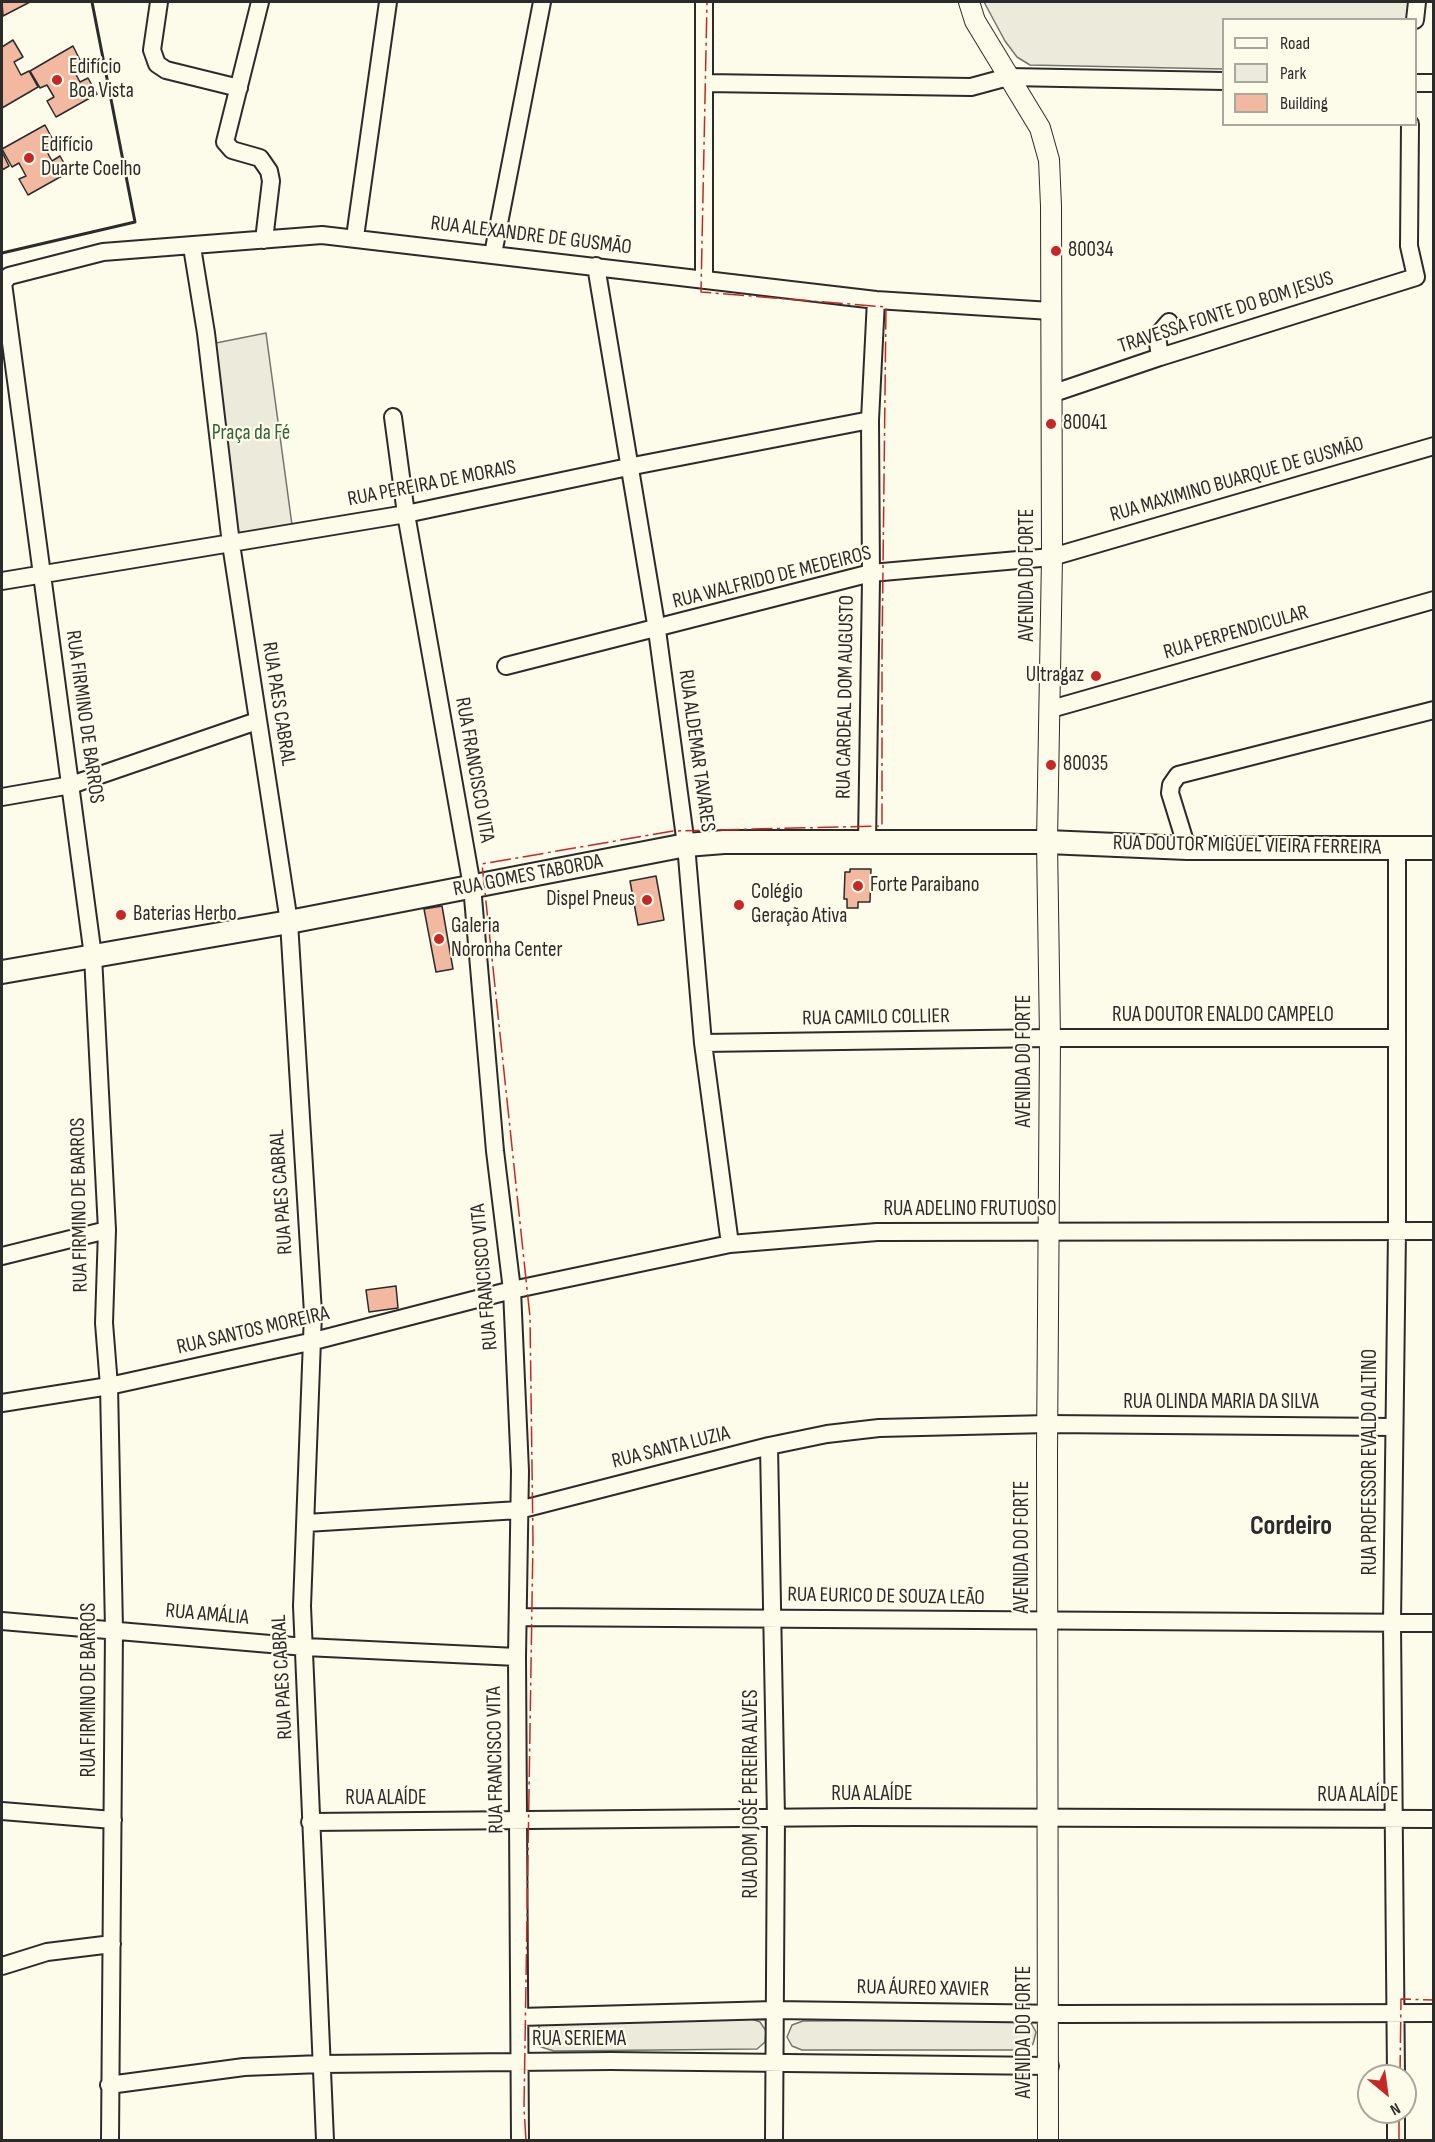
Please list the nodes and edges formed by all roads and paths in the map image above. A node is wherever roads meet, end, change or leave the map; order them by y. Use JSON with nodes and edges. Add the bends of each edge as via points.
{"nodes":[{"id":1,"x":159,"y":2,"type":"edge"},
{"id":2,"x":260,"y":2,"type":"edge"},
{"id":3,"x":388,"y":2,"type":"edge"},
{"id":4,"x":542,"y":2,"type":"edge"},
{"id":5,"x":704,"y":2,"type":"edge"},
{"id":6,"x":969,"y":2,"type":"edge"},
{"id":7,"x":1417,"y":2,"type":"edge"},
{"id":8,"x":1415,"y":18,"type":"edge"},
{"id":9,"x":1008,"y":77,"type":"junction"},
{"id":10,"x":1222,"y":81,"type":"edge"},
{"id":11,"x":706,"y":83,"type":"junction"},
{"id":12,"x":1417,"y":83,"type":"edge"},
{"id":13,"x":1434,"y":83,"type":"edge"},
{"id":14,"x":239,"y":88,"type":"junction"},
{"id":15,"x":1410,"y":126,"type":"edge"},
{"id":16,"x":355,"y":237,"type":"junction"},
{"id":17,"x":264,"y":240,"type":"junction"},
{"id":18,"x":192,"y":247,"type":"junction"},
{"id":19,"x":493,"y":254,"type":"junction"},
{"id":20,"x":596,"y":266,"type":"junction"},
{"id":21,"x":9,"y":276,"type":"joint"},
{"id":22,"x":704,"y":280,"type":"junction"},
{"id":23,"x":876,"y":300,"type":"junction"},
{"id":24,"x":1051,"y":311,"type":"junction"},
{"id":25,"x":1169,"y":322,"type":"dead end"},
{"id":26,"x":1160,"y":357,"type":"junction"},
{"id":27,"x":1051,"y":394,"type":"junction"},
{"id":28,"x":393,"y":417,"type":"dead end"},
{"id":29,"x":870,"y":420,"type":"junction"},
{"id":30,"x":1434,"y":446,"type":"edge"},
{"id":31,"x":628,"y":467,"type":"junction"},
{"id":32,"x":406,"y":514,"type":"junction"},
{"id":33,"x":231,"y":544,"type":"junction"},
{"id":34,"x":1052,"y":557,"type":"junction"},
{"id":35,"x":871,"y":573,"type":"junction"},
{"id":36,"x":40,"y":576,"type":"junction"},
{"id":37,"x":2,"y":581,"type":"edge"},
{"id":38,"x":1434,"y":600,"type":"edge"},
{"id":39,"x":657,"y":630,"type":"junction"},
{"id":40,"x":506,"y":666,"type":"dead end"},
{"id":41,"x":1051,"y":709,"type":"junction"},
{"id":42,"x":1434,"y":710,"type":"edge"},
{"id":43,"x":257,"y":721,"type":"junction"},
{"id":44,"x":71,"y":785,"type":"junction"},
{"id":45,"x":2,"y":797,"type":"edge"},
{"id":46,"x":1054,"y":842,"type":"junction"},
{"id":47,"x":867,"y":843,"type":"junction"},
{"id":48,"x":686,"y":845,"type":"junction"},
{"id":49,"x":1187,"y":848,"type":"junction"},
{"id":50,"x":1396,"y":848,"type":"junction"},
{"id":51,"x":1434,"y":848,"type":"edge"},
{"id":52,"x":472,"y":886,"type":"junction"},
{"id":53,"x":290,"y":922,"type":"junction"},
{"id":54,"x":93,"y":956,"type":"junction"},
{"id":55,"x":2,"y":972,"type":"edge"},
{"id":56,"x":1050,"y":1038,"type":"junction"},
{"id":57,"x":1396,"y":1038,"type":"junction"},
{"id":58,"x":702,"y":1043,"type":"junction"},
{"id":59,"x":107,"y":1230,"type":"junction"},
{"id":60,"x":1397,"y":1231,"type":"junction"},
{"id":61,"x":1434,"y":1231,"type":"edge"},
{"id":62,"x":1049,"y":1232,"type":"junction"},
{"id":63,"x":730,"y":1244,"type":"junction"},
{"id":64,"x":2,"y":1256,"type":"edge"},
{"id":65,"x":512,"y":1290,"type":"junction"},
{"id":66,"x":314,"y":1341,"type":"junction"},
{"id":67,"x":109,"y":1386,"type":"junction"},
{"id":68,"x":2,"y":1403,"type":"edge"},
{"id":69,"x":1048,"y":1424,"type":"junction"},
{"id":70,"x":1393,"y":1427,"type":"junction"},
{"id":71,"x":769,"y":1446,"type":"junction"},
{"id":72,"x":519,"y":1510,"type":"junction"},
{"id":73,"x":306,"y":1523,"type":"junction"},
{"id":74,"x":518,"y":1617,"type":"junction"},
{"id":75,"x":772,"y":1618,"type":"junction"},
{"id":76,"x":2,"y":1621,"type":"edge"},
{"id":77,"x":1047,"y":1622,"type":"junction"},
{"id":78,"x":1392,"y":1623,"type":"junction"},
{"id":79,"x":1434,"y":1623,"type":"edge"},
{"id":80,"x":114,"y":1629,"type":"junction"},
{"id":81,"x":305,"y":1647,"type":"junction"},
{"id":82,"x":517,"y":1657,"type":"junction"},
{"id":83,"x":2,"y":1811,"type":"edge"},
{"id":84,"x":776,"y":1818,"type":"junction"},
{"id":85,"x":1049,"y":1818,"type":"junction"},
{"id":86,"x":1394,"y":1819,"type":"junction"},
{"id":87,"x":1434,"y":1819,"type":"edge"},
{"id":88,"x":112,"y":1820,"type":"junction"},
{"id":89,"x":520,"y":1820,"type":"junction"},
{"id":90,"x":310,"y":1821,"type":"junction"},
{"id":91,"x":112,"y":1944,"type":"junction"},
{"id":92,"x":2,"y":1966,"type":"edge"},
{"id":93,"x":774,"y":2010,"type":"junction"},
{"id":94,"x":1434,"y":2013,"type":"edge"},
{"id":95,"x":1049,"y":2014,"type":"junction"},
{"id":96,"x":1396,"y":2014,"type":"junction"},
{"id":97,"x":520,"y":2017,"type":"junction"},
{"id":98,"x":517,"y":2063,"type":"junction"},
{"id":99,"x":775,"y":2063,"type":"junction"},
{"id":100,"x":321,"y":2064,"type":"junction"},
{"id":101,"x":1396,"y":2064,"type":"edge"},
{"id":102,"x":1050,"y":2066,"type":"junction"},
{"id":103,"x":109,"y":2085,"type":"junction"},
{"id":104,"x":1396,"y":2124,"type":"edge"},
{"id":105,"x":110,"y":2140,"type":"edge"},
{"id":106,"x":325,"y":2140,"type":"edge"},
{"id":107,"x":520,"y":2140,"type":"edge"},
{"id":108,"x":774,"y":2140,"type":"edge"},
{"id":109,"x":1048,"y":2140,"type":"edge"},
{"id":110,"x":1396,"y":2140,"type":"edge"}],
"edges":[{"from":1,"to":14,"type":"street","via":[[152,50],[157,64],[166,70]]},
{"from":2,"to":14,"type":"street"},
{"from":3,"to":16,"type":"street"},
{"from":4,"to":19,"type":"street"},
{"from":5,"to":11,"type":"street"},
{"from":6,"to":9,"type":"street","name":"AVENIDA DO FORTE","via":[[975,21]]},
{"from":7,"to":8,"type":"street"},
{"from":9,"to":10,"type":"street"},
{"from":9,"to":11,"type":"street","via":[[971,87]]},
{"from":9,"to":24,"type":"street","name":"AVENIDA DO FORTE","via":[[1040,128],[1049,160]]},
{"from":11,"to":22,"type":"street"},
{"from":12,"to":13,"type":"street"},
{"from":14,"to":17,"type":"street","via":[[225,142],[232,150],[260,158],[269,171]]},
{"from":15,"to":26,"type":"street","name":"TRAVESSA FONTE DO BOM JESUS","via":[[1409,246],[1416,278]]},
{"from":16,"to":17,"type":"street","name":"RUA ALEXANDRE DE GUSMÃO","via":[[322,235]]},
{"from":16,"to":19,"type":"street","name":"RUA ALEXANDRE DE GUSMÃO"},
{"from":17,"to":18,"type":"street","name":"RUA ALEXANDRE DE GUSMÃO"},
{"from":18,"to":21,"type":"street","name":"RUA ALEXANDRE DE GUSMÃO","via":[[103,252]]},
{"from":18,"to":33,"type":"street","name":"RUA PAES CABRAL"},
{"from":19,"to":20,"type":"street","name":"RUA ALEXANDRE DE GUSMÃO"},
{"from":20,"to":22,"type":"street","name":"RUA ALEXANDRE DE GUSMÃO"},
{"from":20,"to":31,"type":"street","name":"RUA ALDEMAR TAVARES"},
{"from":21,"to":36,"type":"street","name":"RUA FIRMINO DE BARROS","via":[[3,291]]},
{"from":22,"to":23,"type":"street","name":"RUA ALEXANDRE DE GUSMÃO"},
{"from":23,"to":24,"type":"street","name":"RUA ALEXANDRE DE GUSMÃO"},
{"from":23,"to":29,"type":"street","name":"RUA CARDEAL DOM AUGUSTO"},
{"from":24,"to":27,"type":"street","name":"AVENIDA DO FORTE"},
{"from":25,"to":26,"type":"street","via":[[1157,336]]},
{"from":26,"to":27,"type":"street","name":"TRAVESSA FONTE DO BOM JESUS"},
{"from":27,"to":34,"type":"street","name":"AVENIDA DO FORTE"},
{"from":28,"to":32,"type":"street","name":"RUA FRANCISCO VITA"},
{"from":29,"to":31,"type":"street","name":"RUA PEREIRA DE MORAIS"},
{"from":29,"to":35,"type":"street","name":"RUA CARDEAL DOM AUGUSTO"},
{"from":30,"to":34,"type":"street","name":"RUA MAXIMINO BUARQUE DE GUSMÃO"},
{"from":31,"to":32,"type":"street","name":"RUA PEREIRA DE MORAIS"},
{"from":31,"to":39,"type":"street","name":"RUA ALDEMAR TAVARES"},
{"from":32,"to":33,"type":"street","name":"RUA PEREIRA DE MORAIS"},
{"from":32,"to":52,"type":"street","name":"RUA FRANCISCO VITA"},
{"from":33,"to":36,"type":"street","name":"RUA PEREIRA DE MORAIS"},
{"from":33,"to":43,"type":"street","name":"RUA PAES CABRAL"},
{"from":34,"to":35,"type":"street","name":"RUA WALFRIDO DE MEDEIROS"},
{"from":34,"to":41,"type":"street","name":"AVENIDA DO FORTE"},
{"from":35,"to":39,"type":"street","name":"RUA WALFRIDO DE MEDEIROS"},
{"from":35,"to":47,"type":"street","name":"RUA CARDEAL DOM AUGUSTO"},
{"from":36,"to":37,"type":"street","name":"RUA PEREIRA DE MORAIS"},
{"from":36,"to":44,"type":"street","name":"RUA FIRMINO DE BARROS"},
{"from":38,"to":41,"type":"street","name":"RUA PERPENDICULAR"},
{"from":39,"to":40,"type":"street","name":"RUA WALFRIDO DE MEDEIROS"},
{"from":39,"to":48,"type":"street","name":"RUA ALDEMAR TAVARES"},
{"from":41,"to":46,"type":"street","name":"AVENIDA DO FORTE"},
{"from":42,"to":49,"type":"street","via":[[1178,775],[1170,793]]},
{"from":43,"to":44,"type":"street"},
{"from":43,"to":53,"type":"street","name":"RUA PAES CABRAL"},
{"from":44,"to":45,"type":"street"},
{"from":44,"to":54,"type":"street","name":"RUA FIRMINO DE BARROS"},
{"from":46,"to":47,"type":"main road","name":"RUA GOMES TABORDA"},
{"from":46,"to":49,"type":"main road","name":"RUA DOUTOR MIGUEL VIEIRA FERREIRA"},
{"from":46,"to":56,"type":"street","name":"AVENIDA DO FORTE"},
{"from":47,"to":48,"type":"main road","name":"RUA GOMES TABORDA"},
{"from":48,"to":52,"type":"main road","name":"RUA GOMES TABORDA"},
{"from":48,"to":58,"type":"street","name":"RUA ALDEMAR TAVARES"},
{"from":49,"to":50,"type":"main road","name":"RUA DOUTOR MIGUEL VIEIRA FERREIRA"},
{"from":50,"to":51,"type":"main road","name":"RUA DOUTOR MIGUEL VIEIRA FERREIRA"},
{"from":50,"to":57,"type":"street","name":"RUA PROFESSOR EVALDO ALTINO"},
{"from":52,"to":53,"type":"main road","name":"RUA GOMES TABORDA"},
{"from":52,"to":65,"type":"street","name":"RUA FRANCISCO VITA","via":[[495,1151]]},
{"from":53,"to":54,"type":"main road","name":"RUA GOMES TABORDA"},
{"from":53,"to":66,"type":"street","name":"RUA PAES CABRAL"},
{"from":54,"to":55,"type":"main road","name":"RUA GOMES TABORDA"},
{"from":54,"to":59,"type":"street","name":"RUA FIRMINO DE BARROS"},
{"from":56,"to":57,"type":"street","name":"RUA DOUTOR ENALDO CAMPELO"},
{"from":56,"to":58,"type":"street","name":"RUA CAMILO COLLIER"},
{"from":56,"to":62,"type":"street","name":"AVENIDA DO FORTE"},
{"from":57,"to":60,"type":"street","name":"RUA PROFESSOR EVALDO ALTINO"},
{"from":58,"to":63,"type":"street","name":"RUA ALDEMAR TAVARES"},
{"from":59,"to":64,"type":"street"},
{"from":59,"to":67,"type":"street","name":"RUA FIRMINO DE BARROS","via":[[104,1323]]},
{"from":60,"to":61,"type":"street","name":"RUA ADELINO FRUTUOSO"},
{"from":60,"to":62,"type":"street","name":"RUA ADELINO FRUTUOSO"},
{"from":60,"to":70,"type":"street","name":"RUA PROFESSOR EVALDO ALTINO"},
{"from":62,"to":63,"type":"street","name":"RUA ADELINO FRUTUOSO","via":[[877,1232]]},
{"from":62,"to":69,"type":"street","name":"AVENIDA DO FORTE"},
{"from":63,"to":65,"type":"street","name":"RUA ADELINO FRUTUOSO"},
{"from":65,"to":66,"type":"street","name":"RUA SANTOS MOREIRA"},
{"from":65,"to":72,"type":"street","name":"RUA FRANCISCO VITA"},
{"from":66,"to":67,"type":"street","name":"RUA SANTOS MOREIRA"},
{"from":66,"to":73,"type":"street","name":"RUA PAES CABRAL"},
{"from":67,"to":68,"type":"street","name":"RUA SANTOS MOREIRA"},
{"from":67,"to":80,"type":"street","name":"RUA FIRMINO DE BARROS"},
{"from":69,"to":70,"type":"street","name":"RUA OLINDA MARIA DA SILVA"},
{"from":69,"to":71,"type":"street","name":"RUA SANTA LUZIA","via":[[879,1428]]},
{"from":69,"to":77,"type":"street","name":"AVENIDA DO FORTE"},
{"from":70,"to":78,"type":"street","name":"RUA PROFESSOR EVALDO ALTINO"},
{"from":71,"to":72,"type":"street","name":"RUA SANTA LUZIA"},
{"from":71,"to":75,"type":"street","name":"RUA DOM JOSÉ PEREIRA ALVES"},
{"from":72,"to":73,"type":"street","name":"RUA SANTA LUZIA"},
{"from":72,"to":74,"type":"street","name":"RUA FRANCISCO VITA"},
{"from":73,"to":81,"type":"street","name":"RUA PAES CABRAL","via":[[302,1606]]},
{"from":74,"to":75,"type":"street","name":"RUA EURICO DE SOUZA LEÃO"},
{"from":74,"to":82,"type":"street","name":"RUA FRANCISCO VITA"},
{"from":75,"to":77,"type":"street","name":"RUA EURICO DE SOUZA LEÃO"},
{"from":75,"to":84,"type":"street","name":"RUA DOM JOSÉ PEREIRA ALVES"},
{"from":76,"to":80,"type":"street","name":"RUA AMÁLIA"},
{"from":77,"to":78,"type":"street","name":"RUA EURICO DE SOUZA LEÃO"},
{"from":77,"to":85,"type":"street","name":"AVENIDA DO FORTE"},
{"from":78,"to":79,"type":"street","name":"RUA EURICO DE SOUZA LEÃO"},
{"from":78,"to":86,"type":"street","name":"RUA PROFESSOR EVALDO ALTINO"},
{"from":80,"to":81,"type":"street","name":"RUA AMÁLIA"},
{"from":80,"to":88,"type":"street","name":"RUA FIRMINO DE BARROS"},
{"from":81,"to":82,"type":"street","name":"RUA AMÁLIA"},
{"from":81,"to":90,"type":"street","name":"RUA PAES CABRAL"},
{"from":82,"to":89,"type":"street","name":"RUA FRANCISCO VITA"},
{"from":83,"to":88,"type":"street"},
{"from":84,"to":85,"type":"street","name":"RUA ALAÍDE"},
{"from":84,"to":89,"type":"street","name":"RUA ALAÍDE"},
{"from":84,"to":93,"type":"street","name":"RUA DOM JOSÉ PEREIRA ALVES"},
{"from":85,"to":86,"type":"street","name":"RUA ALAÍDE"},
{"from":85,"to":95,"type":"street","name":"AVENIDA DO FORTE"},
{"from":86,"to":87,"type":"street","name":"RUA ALAÍDE"},
{"from":86,"to":96,"type":"street","name":"RUA PROFESSOR EVALDO ALTINO"},
{"from":88,"to":91,"type":"street","name":"RUA FIRMINO DE BARROS"},
{"from":89,"to":90,"type":"street","name":"RUA ALAÍDE"},
{"from":89,"to":97,"type":"street","name":"RUA FRANCISCO VITA"},
{"from":90,"to":100,"type":"street","name":"RUA PAES CABRAL"},
{"from":91,"to":92,"type":"street","via":[[47,1952]]},
{"from":91,"to":103,"type":"street","name":"RUA FIRMINO DE BARROS"},
{"from":93,"to":95,"type":"street","name":"RUA ÁUREO XAVIER"},
{"from":93,"to":97,"type":"street","name":"RUA ÁUREO XAVIER"},
{"from":93,"to":99,"type":"street","name":"RUA DOM JOSÉ PEREIRA ALVES"},
{"from":94,"to":96,"type":"street","name":"RUA ÁUREO XAVIER"},
{"from":95,"to":96,"type":"street","name":"RUA ÁUREO XAVIER"},
{"from":95,"to":102,"type":"street","name":"AVENIDA DO FORTE"},
{"from":96,"to":101,"type":"street","name":"RUA PROFESSOR EVALDO ALTINO"},
{"from":97,"to":98,"type":"street","name":"RUA FRANCISCO VITA"},
{"from":98,"to":99,"type":"street","name":"RUA SERIEMA"},
{"from":98,"to":100,"type":"street","name":"RUA SERIEMA"},
{"from":98,"to":107,"type":"street","name":"RUA FRANCISCO VITA"},
{"from":99,"to":102,"type":"street","name":"RUA SERIEMA"},
{"from":99,"to":108,"type":"street","name":"RUA DOM JOSÉ PEREIRA ALVES"},
{"from":100,"to":103,"type":"street","name":"RUA SERIEMA","via":[[244,2067]]},
{"from":100,"to":106,"type":"street","name":"RUA PAES CABRAL"},
{"from":102,"to":109,"type":"street","name":"AVENIDA DO FORTE"},
{"from":103,"to":105,"type":"street","name":"RUA FIRMINO DE BARROS"},
{"from":104,"to":110,"type":"street"}]}
